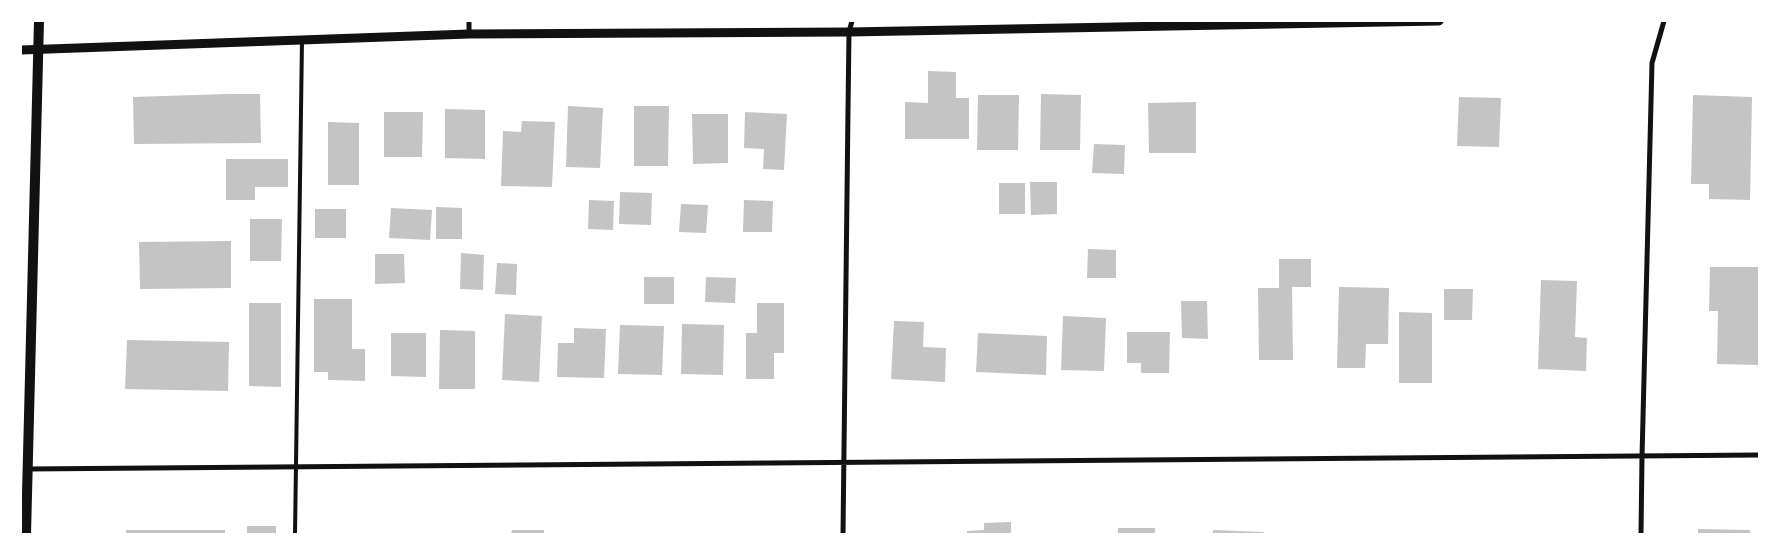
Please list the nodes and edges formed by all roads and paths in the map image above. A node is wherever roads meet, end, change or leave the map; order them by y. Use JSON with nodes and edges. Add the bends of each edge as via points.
{"nodes":[{"id":1,"x":39,"y":21,"type":"edge"},
{"id":2,"x":469,"y":21,"type":"edge"},
{"id":3,"x":852,"y":21,"type":"edge"},
{"id":4,"x":1439,"y":21,"type":"edge"},
{"id":5,"x":1664,"y":21,"type":"edge"},
{"id":6,"x":1272,"y":22,"type":"edge"},
{"id":7,"x":850,"y":32,"type":"junction"},
{"id":8,"x":469,"y":34,"type":"junction"},
{"id":9,"x":302,"y":40,"type":"junction"},
{"id":10,"x":21,"y":50,"type":"edge"},
{"id":11,"x":39,"y":50,"type":"junction"},
{"id":12,"x":1759,"y":455,"type":"edge"},
{"id":13,"x":1642,"y":457,"type":"junction"},
{"id":14,"x":844,"y":462,"type":"junction"},
{"id":15,"x":296,"y":468,"type":"junction"},
{"id":16,"x":27,"y":469,"type":"junction"},
{"id":17,"x":26,"y":534,"type":"edge"},
{"id":18,"x":295,"y":534,"type":"edge"},
{"id":19,"x":843,"y":534,"type":"edge"},
{"id":20,"x":1641,"y":534,"type":"edge"}],
"edges":[{"from":1,"to":11,"type":"main road"},
{"from":2,"to":8,"type":"street"},
{"from":3,"to":7,"type":"street"},
{"from":4,"to":6,"type":"street"},
{"from":5,"to":13,"type":"street","via":[[1652,63]]},
{"from":6,"to":7,"type":"street"},
{"from":7,"to":8,"type":"street"},
{"from":7,"to":14,"type":"street"},
{"from":8,"to":9,"type":"street"},
{"from":9,"to":11,"type":"street"},
{"from":9,"to":15,"type":"lane"},
{"from":10,"to":11,"type":"street"},
{"from":11,"to":16,"type":"main road"},
{"from":12,"to":13,"type":"street"},
{"from":13,"to":14,"type":"street"},
{"from":13,"to":20,"type":"street"},
{"from":14,"to":15,"type":"street"},
{"from":14,"to":19,"type":"street"},
{"from":15,"to":16,"type":"street"},
{"from":15,"to":18,"type":"lane"},
{"from":16,"to":17,"type":"main road"}]}
